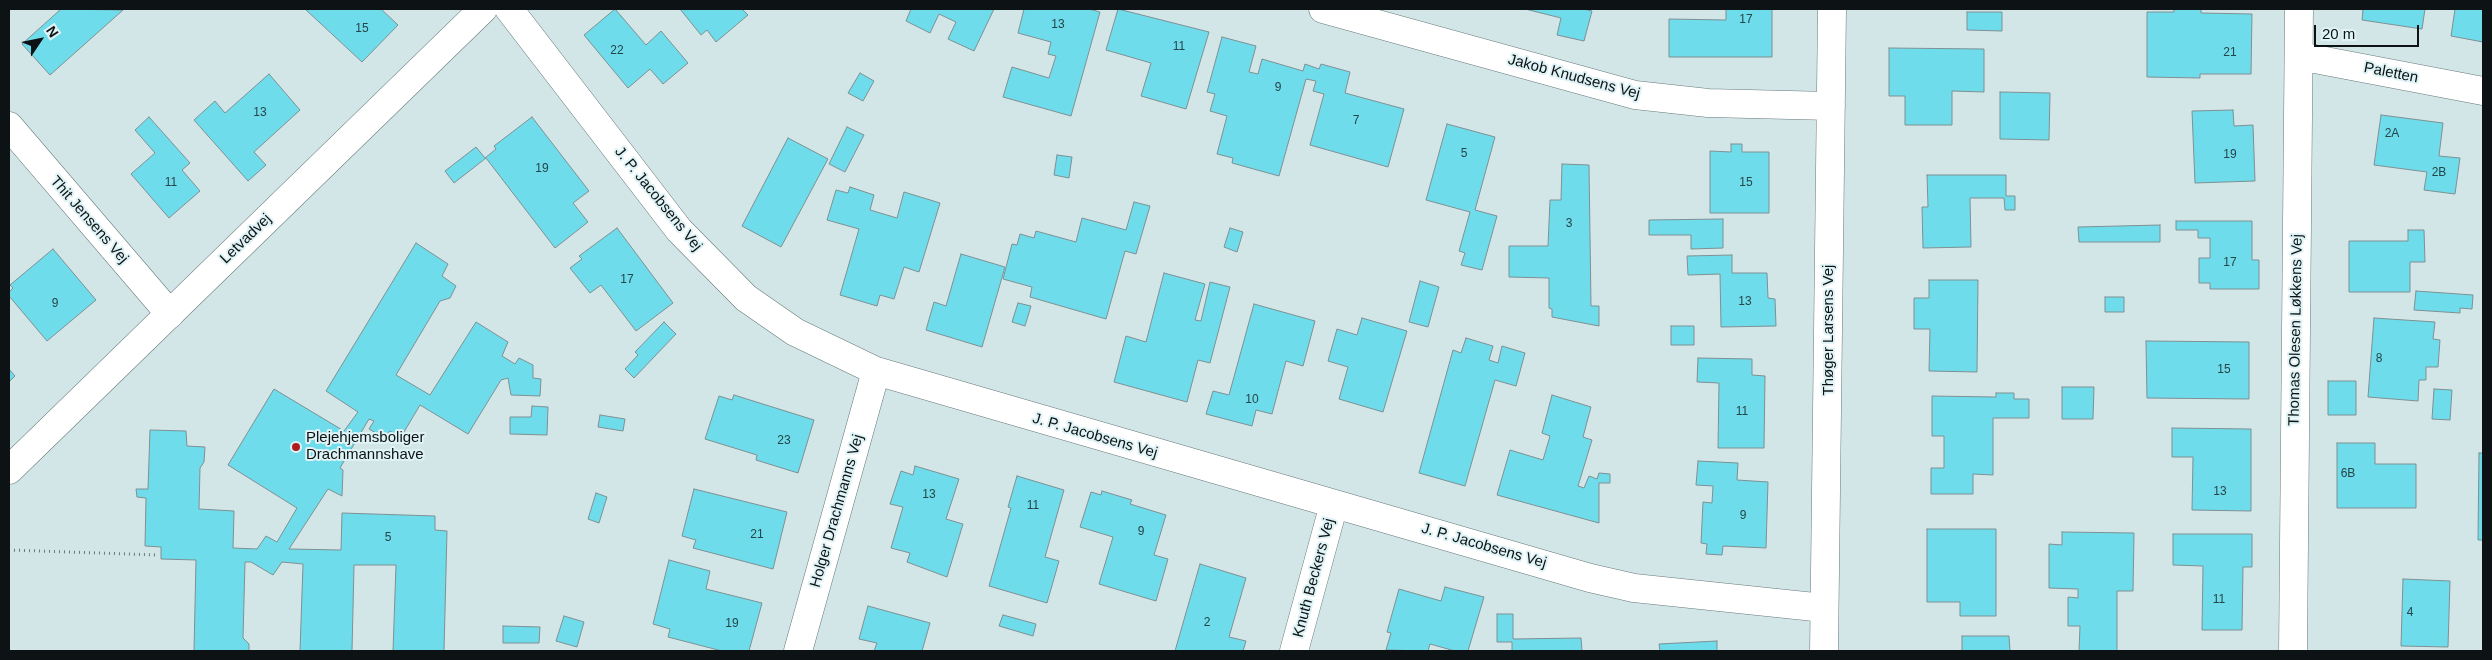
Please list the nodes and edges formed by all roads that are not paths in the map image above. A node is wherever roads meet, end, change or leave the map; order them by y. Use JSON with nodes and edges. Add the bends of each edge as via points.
{"nodes":[{"id":1,"x":484,"y":9,"type":"edge"},
{"id":2,"x":509,"y":9,"type":"edge"},
{"id":3,"x":1323,"y":9,"type":"edge"},
{"id":4,"x":1832,"y":9,"type":"edge"},
{"id":5,"x":2299,"y":9,"type":"edge"},
{"id":6,"x":2299,"y":56,"type":"junction"},
{"id":7,"x":2483,"y":91,"type":"edge"},
{"id":8,"x":1831,"y":106,"type":"junction"},
{"id":9,"x":9,"y":126,"type":"edge"},
{"id":10,"x":170,"y":314,"type":"junction"},
{"id":11,"x":876,"y":371,"type":"junction"},
{"id":12,"x":9,"y":470,"type":"edge"},
{"id":13,"x":1334,"y":504,"type":"junction"},
{"id":14,"x":1824,"y":608,"type":"junction"},
{"id":15,"x":798,"y":651,"type":"edge"},
{"id":16,"x":1294,"y":651,"type":"edge"},
{"id":17,"x":1824,"y":651,"type":"edge"},
{"id":18,"x":2292,"y":651,"type":"edge"}],
"edges":[{"from":1,"to":10,"type":"street","name":"Letvadvej"},
{"from":2,"to":11,"type":"street","name":"J. P. Jacobsens Vej","via":[[679,230],[746,298],[795,332]]},
{"from":3,"to":8,"type":"street","name":"Jakob Knudsens Vej","via":[[1635,95],[1708,102]]},
{"from":4,"to":8,"type":"street","name":"Thøger Larsens Vej"},
{"from":5,"to":6,"type":"street","name":"Thomas Olesen Løkkens Vej"},
{"from":6,"to":7,"type":"street","name":"Paletten"},
{"from":6,"to":18,"type":"street","name":"Thomas Olesen Løkkens Vej"},
{"from":8,"to":14,"type":"street","name":"Thøger Larsens Vej"},
{"from":9,"to":10,"type":"street","name":"Thit Jensens Vej"},
{"from":10,"to":12,"type":"street","name":"Letvadvej"},
{"from":11,"to":13,"type":"street","name":"J. P. Jacobsens Vej"},
{"from":11,"to":15,"type":"street","name":"Holger Drachmanns Vej"},
{"from":13,"to":14,"type":"street","name":"J. P. Jacobsens Vej","via":[[1634,588]]},
{"from":13,"to":16,"type":"street","name":"Knuth Beckers Vej"},
{"from":14,"to":17,"type":"street","name":"Thøger Larsens Vej"}]}
